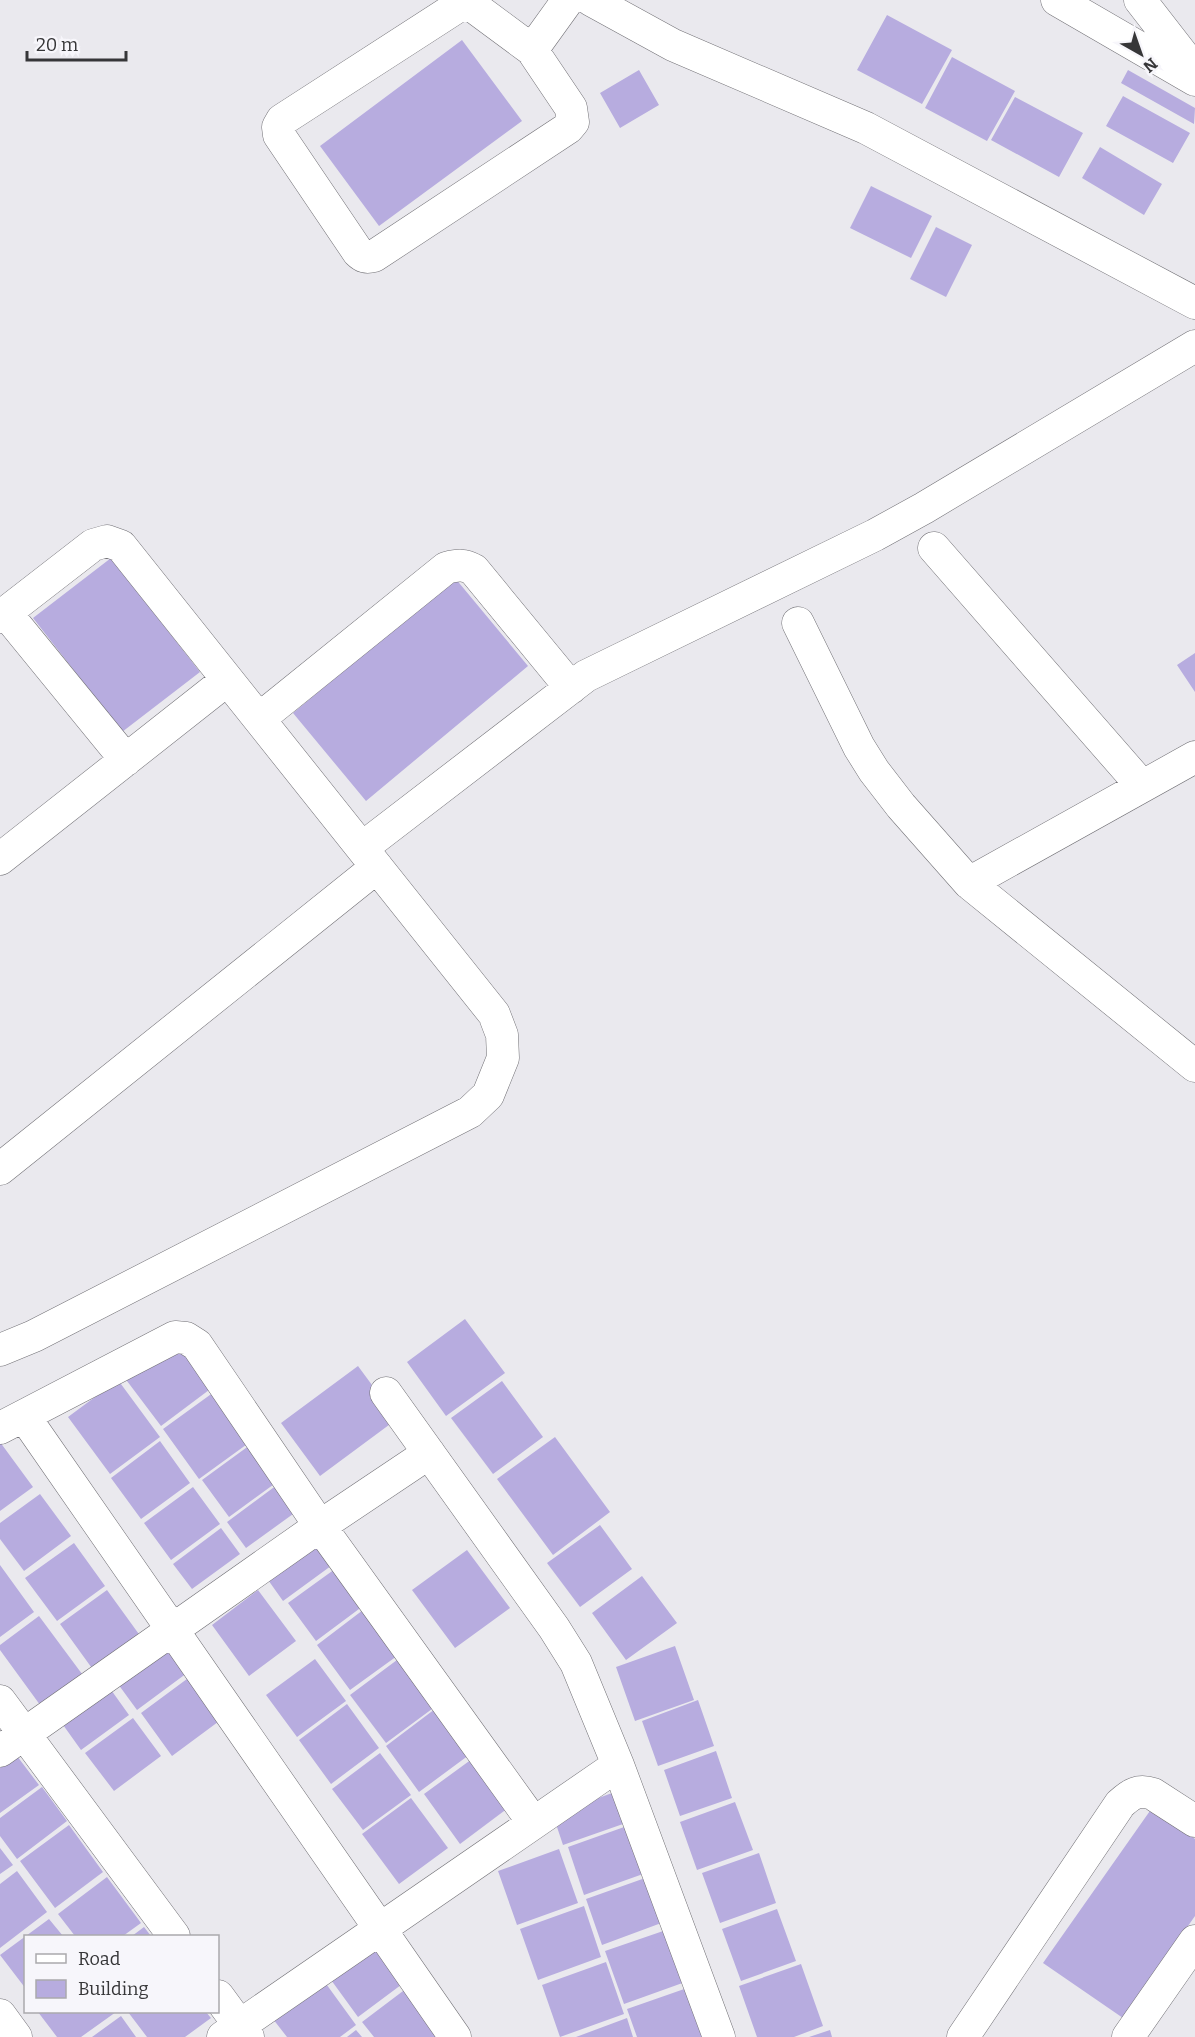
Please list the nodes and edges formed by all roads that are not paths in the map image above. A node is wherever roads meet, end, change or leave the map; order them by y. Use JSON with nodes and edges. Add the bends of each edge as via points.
{"nodes":[{"id":1,"x":568,"y":0,"type":"edge"},
{"id":2,"x":591,"y":0,"type":"edge"},
{"id":3,"x":1057,"y":0,"type":"edge"},
{"id":4,"x":1140,"y":0,"type":"edge"},
{"id":5,"x":532,"y":50,"type":"junction"},
{"id":6,"x":1195,"y":71,"type":"edge"},
{"id":7,"x":1195,"y":80,"type":"edge"},
{"id":8,"x":1195,"y":303,"type":"edge"},
{"id":9,"x":1195,"y":346,"type":"edge"},
{"id":10,"x":934,"y":548,"type":"dead end"},
{"id":11,"x":3,"y":615,"type":"edge"},
{"id":12,"x":798,"y":623,"type":"dead end"},
{"id":13,"x":227,"y":680,"type":"junction"},
{"id":14,"x":571,"y":688,"type":"junction"},
{"id":15,"x":259,"y":719,"type":"junction"},
{"id":16,"x":126,"y":760,"type":"junction"},
{"id":17,"x":1192,"y":764,"type":"edge"},
{"id":18,"x":1142,"y":786,"type":"junction"},
{"id":19,"x":370,"y":858,"type":"junction"},
{"id":20,"x":0,"y":859,"type":"edge"},
{"id":21,"x":969,"y":883,"type":"junction"},
{"id":22,"x":1195,"y":1066,"type":"edge"},
{"id":23,"x":0,"y":1169,"type":"edge"},
{"id":24,"x":1,"y":1348,"type":"edge"},
{"id":25,"x":386,"y":1393,"type":"dead end"},
{"id":26,"x":12,"y":1422,"type":"edge"},
{"id":27,"x":429,"y":1453,"type":"junction"},
{"id":28,"x":320,"y":1526,"type":"junction"},
{"id":29,"x":172,"y":1630,"type":"junction"},
{"id":30,"x":0,"y":1701,"type":"edge"},
{"id":31,"x":12,"y":1743,"type":"edge"},
{"id":32,"x":618,"y":1765,"type":"junction"},
{"id":33,"x":1195,"y":1821,"type":"edge"},
{"id":34,"x":533,"y":1822,"type":"junction"},
{"id":35,"x":380,"y":1929,"type":"junction"},
{"id":36,"x":173,"y":1935,"type":"edge"},
{"id":37,"x":1190,"y":1959,"type":"edge"},
{"id":38,"x":219,"y":1998,"type":"edge"},
{"id":39,"x":0,"y":2015,"type":"edge"},
{"id":40,"x":237,"y":2033,"type":"edge"},
{"id":41,"x":16,"y":2037,"type":"edge"},
{"id":42,"x":455,"y":2037,"type":"edge"},
{"id":43,"x":719,"y":2037,"type":"edge"},
{"id":44,"x":963,"y":2037,"type":"edge"},
{"id":45,"x":1128,"y":2037,"type":"edge"}],
"edges":[{"from":1,"to":5,"type":"street"},
{"from":2,"to":8,"type":"street","via":[[673,45],[866,128]]},
{"from":3,"to":7,"type":"street"},
{"from":4,"to":6,"type":"street"},
{"from":5,"to":5,"type":"street","via":[[571,108],[573,122],[374,256],[363,257],[279,135],[282,120],[457,7],[471,5]]},
{"from":9,"to":14,"type":"street","via":[[914,514],[586,676]]},
{"from":10,"to":18,"type":"street"},
{"from":11,"to":13,"type":"street","via":[[93,545],[108,541],[121,546]]},
{"from":11,"to":16,"type":"street"},
{"from":12,"to":21,"type":"street","via":[[874,771]]},
{"from":13,"to":15,"type":"street"},
{"from":13,"to":16,"type":"street"},
{"from":14,"to":15,"type":"street","via":[[474,570],[456,565],[446,568]]},
{"from":14,"to":19,"type":"street"},
{"from":15,"to":19,"type":"street"},
{"from":16,"to":20,"type":"street"},
{"from":17,"to":18,"type":"street"},
{"from":18,"to":21,"type":"street"},
{"from":19,"to":23,"type":"street"},
{"from":19,"to":24,"type":"street","via":[[494,1014],[502,1035],[503,1058],[488,1095],[470,1112],[45,1331]]},
{"from":21,"to":22,"type":"street"},
{"from":25,"to":27,"type":"street"},
{"from":26,"to":28,"type":"street","via":[[175,1337],[186,1338],[196,1345]]},
{"from":26,"to":29,"type":"street"},
{"from":27,"to":28,"type":"street"},
{"from":27,"to":32,"type":"street","via":[[576,1663]]},
{"from":28,"to":29,"type":"street"},
{"from":28,"to":34,"type":"street"},
{"from":29,"to":31,"type":"street"},
{"from":29,"to":35,"type":"street"},
{"from":30,"to":31,"type":"street"},
{"from":31,"to":36,"type":"street"},
{"from":32,"to":34,"type":"street"},
{"from":32,"to":43,"type":"street"},
{"from":33,"to":44,"type":"street","via":[[1141,1790],[1120,1804]]},
{"from":34,"to":35,"type":"street"},
{"from":35,"to":40,"type":"street"},
{"from":35,"to":42,"type":"street"},
{"from":37,"to":45,"type":"street"},
{"from":38,"to":40,"type":"street"},
{"from":39,"to":41,"type":"street"}]}
